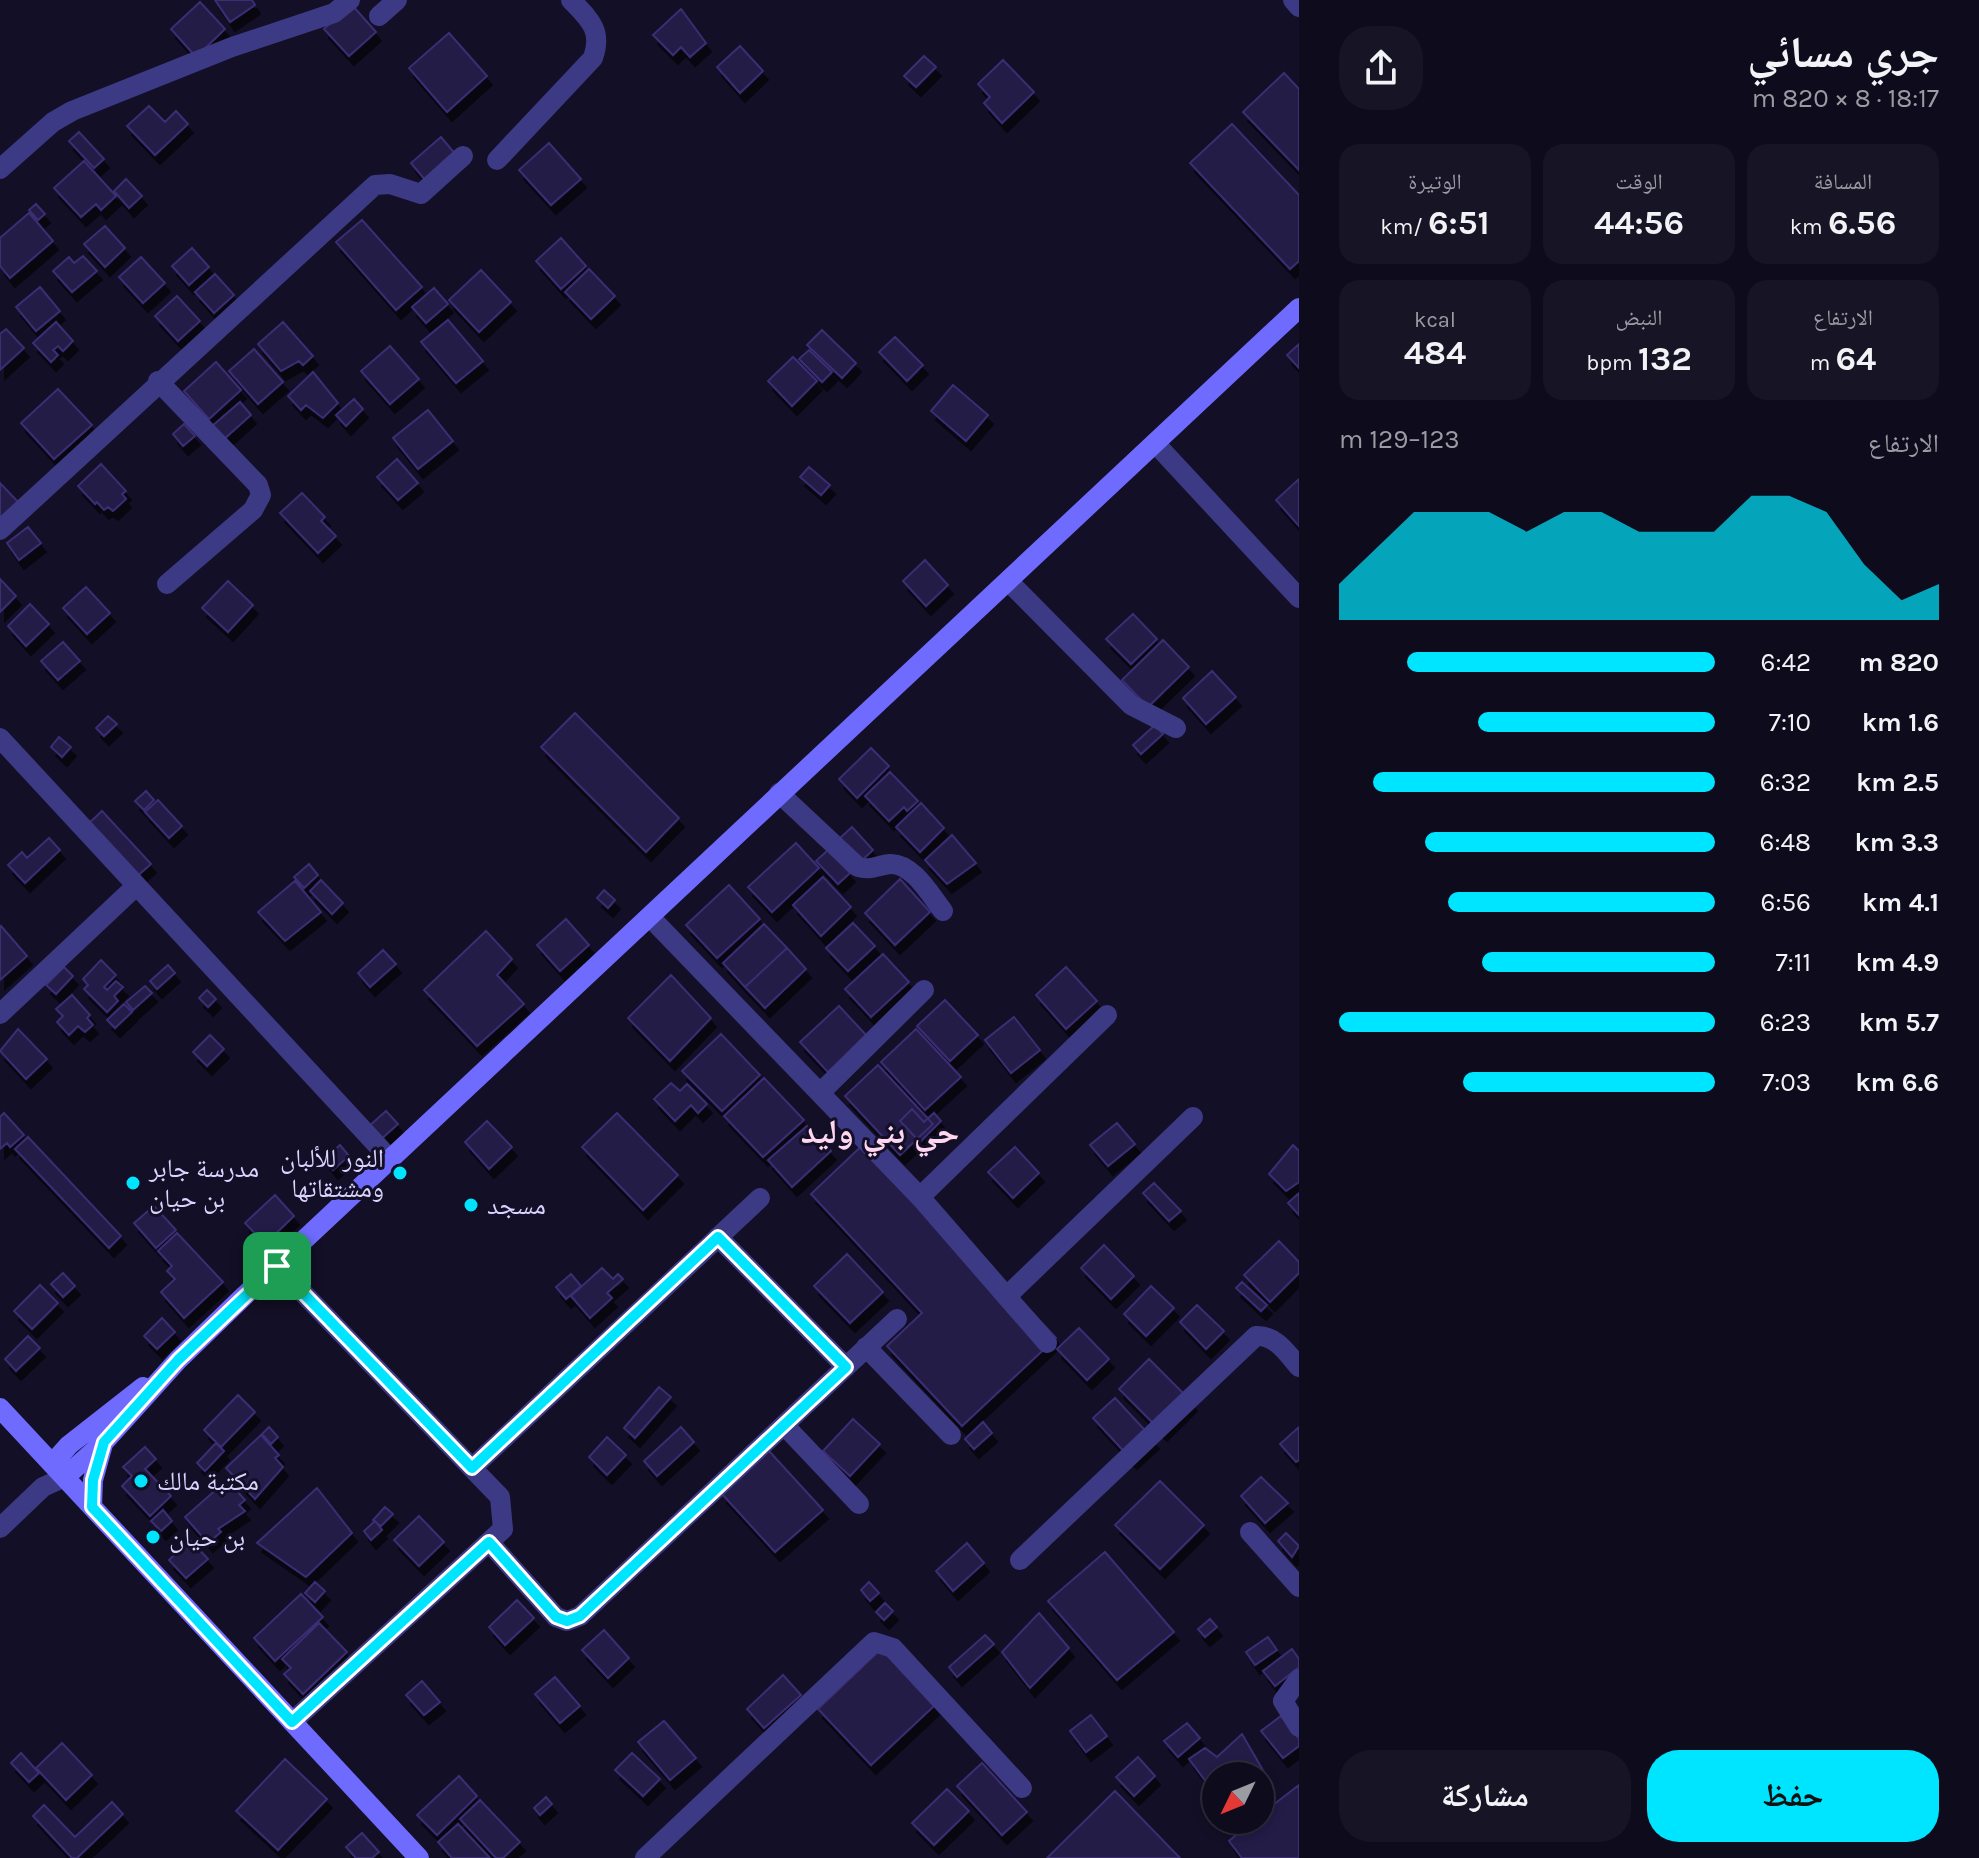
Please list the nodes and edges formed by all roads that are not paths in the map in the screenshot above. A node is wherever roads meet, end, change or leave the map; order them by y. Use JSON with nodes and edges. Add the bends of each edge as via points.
{"nodes":[{"id":1,"x":350,"y":0,"type":"edge"},
{"id":2,"x":397,"y":0,"type":"edge"},
{"id":3,"x":571,"y":0,"type":"edge"},
{"id":4,"x":1293,"y":0,"type":"edge"},
{"id":5,"x":1299,"y":7,"type":"edge"},
{"id":6,"x":379,"y":16,"type":"dead end"},
{"id":7,"x":463,"y":156,"type":"dead end"},
{"id":8,"x":497,"y":160,"type":"dead end"},
{"id":9,"x":0,"y":169,"type":"edge"},
{"id":10,"x":1299,"y":308,"type":"edge"},
{"id":11,"x":158,"y":381,"type":"junction"},
{"id":12,"x":1155,"y":443,"type":"junction"},
{"id":13,"x":0,"y":530,"type":"edge"},
{"id":14,"x":1008,"y":581,"type":"junction"},
{"id":15,"x":167,"y":584,"type":"dead end"},
{"id":16,"x":1299,"y":598,"type":"edge"},
{"id":17,"x":1176,"y":728,"type":"dead end"},
{"id":18,"x":0,"y":738,"type":"edge"},
{"id":19,"x":779,"y":793,"type":"junction"},
{"id":20,"x":135,"y":887,"type":"junction"},
{"id":21,"x":943,"y":911,"type":"dead end"},
{"id":22,"x":650,"y":917,"type":"junction"},
{"id":23,"x":924,"y":990,"type":"dead end"},
{"id":24,"x":0,"y":1014,"type":"edge"},
{"id":25,"x":1107,"y":1015,"type":"dead end"},
{"id":26,"x":821,"y":1092,"type":"junction"},
{"id":27,"x":1193,"y":1117,"type":"dead end"},
{"id":28,"x":390,"y":1159,"type":"junction"},
{"id":29,"x":920,"y":1197,"type":"junction"},
{"id":30,"x":760,"y":1198,"type":"dead end"},
{"id":31,"x":718,"y":1237,"type":"junction"},
{"id":32,"x":277,"y":1266,"type":"junction"},
{"id":33,"x":1007,"y":1296,"type":"junction"},
{"id":34,"x":897,"y":1319,"type":"dead end"},
{"id":35,"x":1047,"y":1343,"type":"dead end"},
{"id":36,"x":866,"y":1347,"type":"junction"},
{"id":37,"x":846,"y":1367,"type":"junction"},
{"id":38,"x":1299,"y":1367,"type":"edge"},
{"id":39,"x":0,"y":1408,"type":"edge"},
{"id":40,"x":784,"y":1425,"type":"junction"},
{"id":41,"x":97,"y":1435,"type":"junction"},
{"id":42,"x":951,"y":1435,"type":"dead end"},
{"id":43,"x":33,"y":1443,"type":"junction"},
{"id":44,"x":472,"y":1468,"type":"junction"},
{"id":45,"x":58,"y":1470,"type":"junction"},
{"id":46,"x":859,"y":1504,"type":"dead end"},
{"id":47,"x":92,"y":1507,"type":"junction"},
{"id":48,"x":0,"y":1528,"type":"edge"},
{"id":49,"x":1250,"y":1532,"type":"dead end"},
{"id":50,"x":489,"y":1542,"type":"junction"},
{"id":51,"x":1020,"y":1560,"type":"dead end"},
{"id":52,"x":1299,"y":1587,"type":"edge"},
{"id":53,"x":1299,"y":1679,"type":"edge"},
{"id":54,"x":292,"y":1722,"type":"junction"},
{"id":55,"x":1299,"y":1727,"type":"edge"},
{"id":56,"x":1022,"y":1788,"type":"dead end"},
{"id":57,"x":419,"y":1858,"type":"edge"},
{"id":58,"x":645,"y":1858,"type":"edge"}],
"edges":[{"from":1,"to":9,"type":"street","via":[[334,13],[72,111]]},
{"from":2,"to":6,"type":"street"},
{"from":3,"to":8,"type":"street","via":[[594,23],[598,45],[593,58]]},
{"from":4,"to":5,"type":"street"},
{"from":7,"to":11,"type":"street","via":[[421,194],[375,185]]},
{"from":10,"to":12,"type":"main road"},
{"from":11,"to":13,"type":"street"},
{"from":11,"to":15,"type":"street","via":[[258,485],[261,495],[253,510]]},
{"from":12,"to":14,"type":"main road"},
{"from":12,"to":16,"type":"street"},
{"from":14,"to":17,"type":"street","via":[[1131,705]]},
{"from":14,"to":19,"type":"main road"},
{"from":18,"to":20,"type":"street"},
{"from":19,"to":21,"type":"street","via":[[858,867],[905,868]]},
{"from":19,"to":22,"type":"main road"},
{"from":20,"to":24,"type":"street"},
{"from":20,"to":28,"type":"street"},
{"from":22,"to":26,"type":"street"},
{"from":22,"to":28,"type":"main road"},
{"from":23,"to":26,"type":"street"},
{"from":25,"to":29,"type":"street"},
{"from":26,"to":29,"type":"street"},
{"from":27,"to":33,"type":"street"},
{"from":28,"to":32,"type":"main road"},
{"from":29,"to":33,"type":"street"},
{"from":30,"to":31,"type":"street"},
{"from":31,"to":37,"type":"street"},
{"from":31,"to":44,"type":"street"},
{"from":32,"to":41,"type":"main road"},
{"from":32,"to":44,"type":"street"},
{"from":33,"to":35,"type":"street"},
{"from":34,"to":36,"type":"street"},
{"from":36,"to":37,"type":"street"},
{"from":36,"to":42,"type":"street"},
{"from":37,"to":40,"type":"street"},
{"from":38,"to":51,"type":"street","via":[[1275,1341],[1256,1336]]},
{"from":39,"to":43,"type":"main road"},
{"from":40,"to":46,"type":"street"},
{"from":40,"to":50,"type":"street","via":[[580,1616],[567,1621],[556,1617]]},
{"from":41,"to":43,"type":"main road"},
{"from":41,"to":45,"type":"main road"},
{"from":41,"to":47,"type":"main road"},
{"from":43,"to":45,"type":"main road"},
{"from":44,"to":50,"type":"street","via":[[500,1497],[503,1529]]},
{"from":45,"to":47,"type":"main road"},
{"from":45,"to":48,"type":"street"},
{"from":47,"to":54,"type":"main road"},
{"from":49,"to":52,"type":"street"},
{"from":50,"to":54,"type":"street"},
{"from":53,"to":55,"type":"street","via":[[1283,1701]]},
{"from":54,"to":57,"type":"main road"},
{"from":56,"to":58,"type":"street","via":[[893,1648],[874,1642]]}]}
